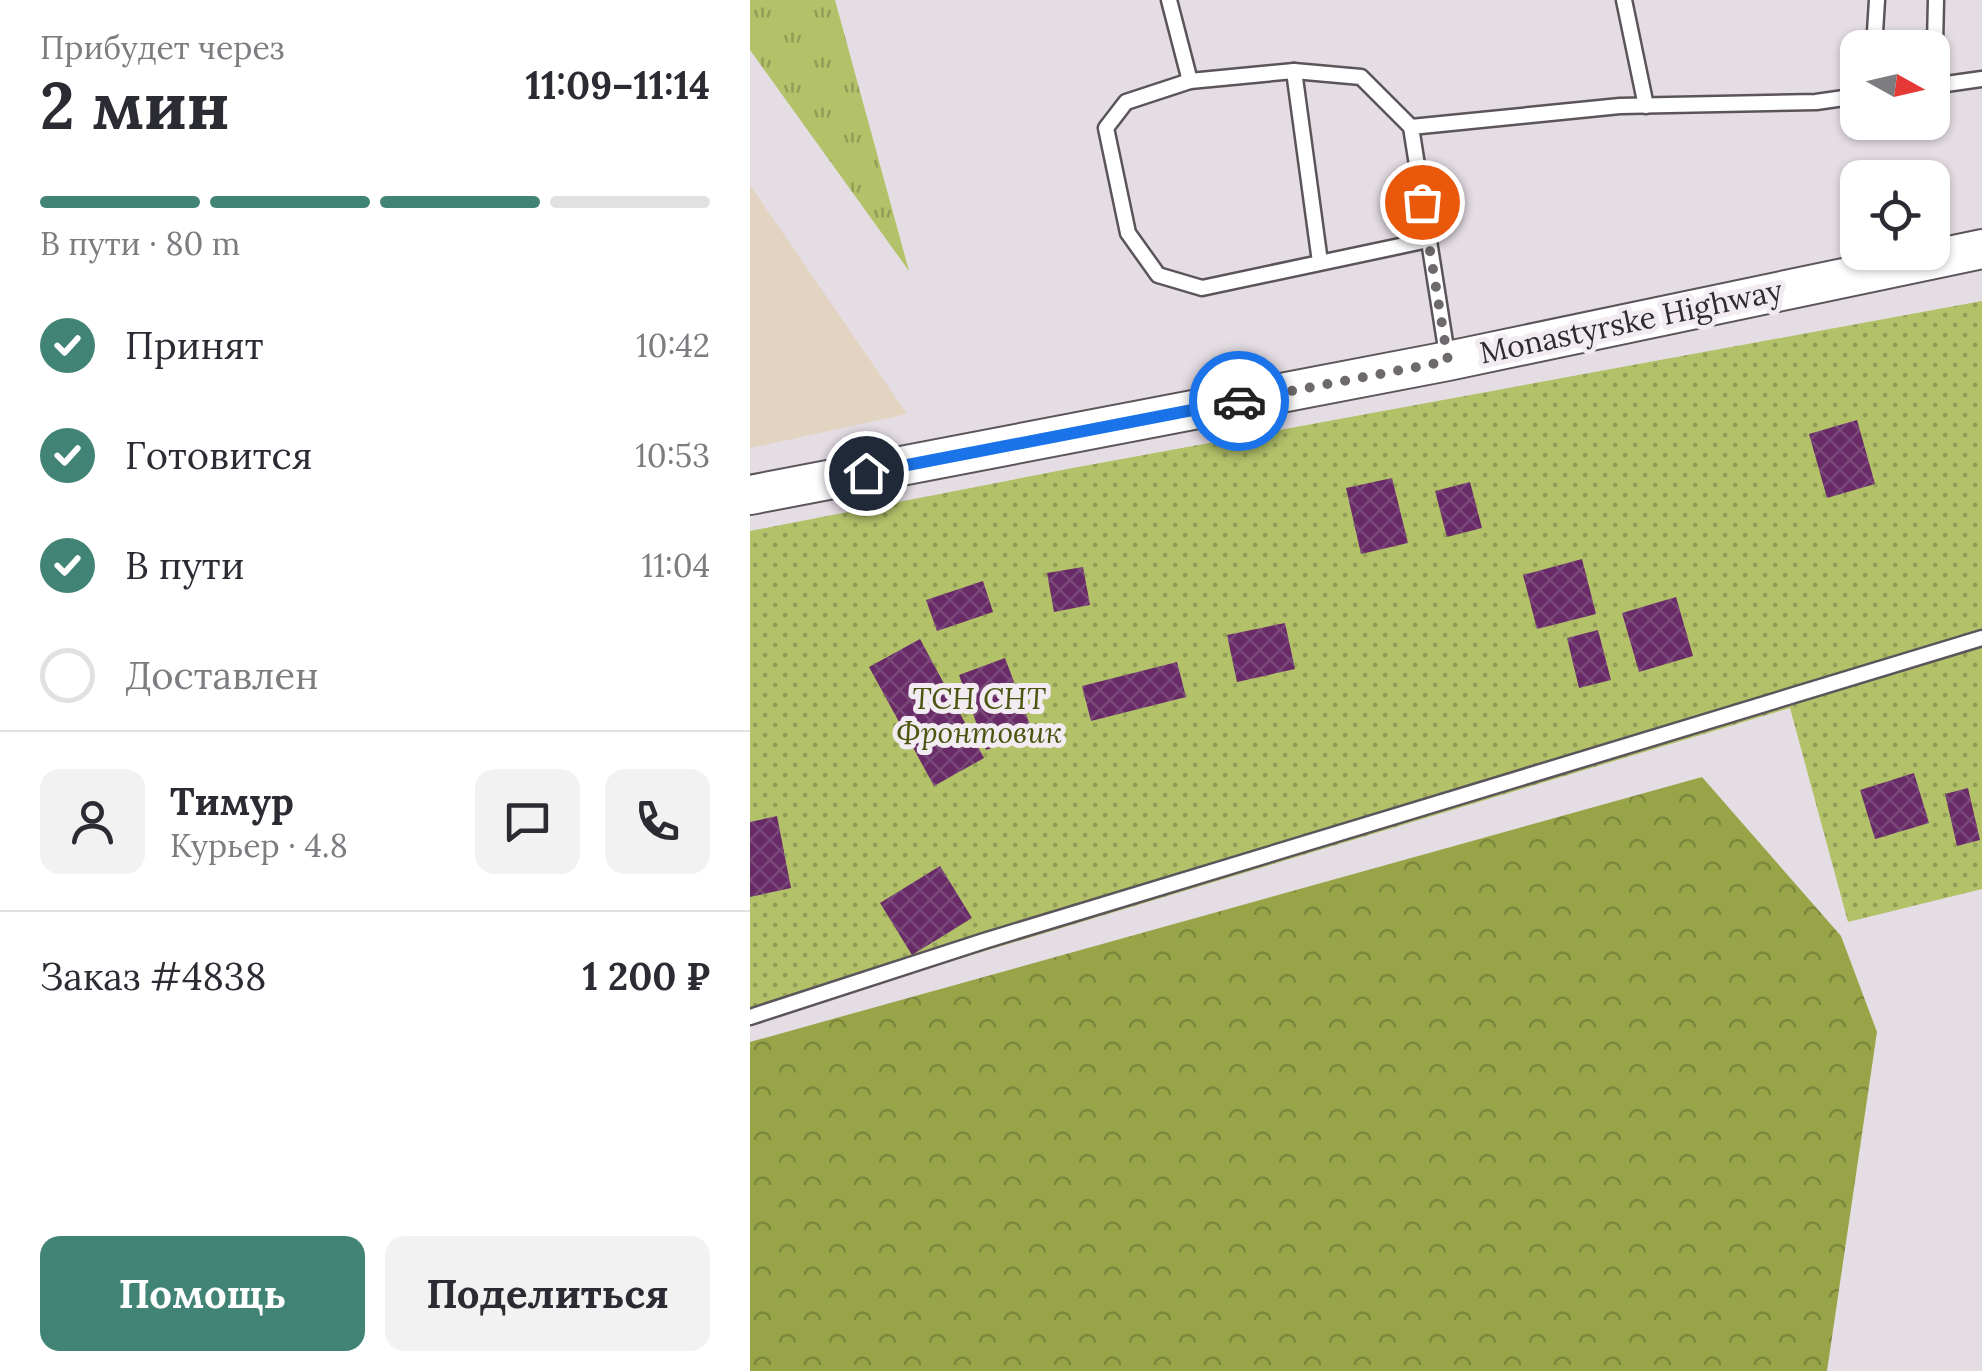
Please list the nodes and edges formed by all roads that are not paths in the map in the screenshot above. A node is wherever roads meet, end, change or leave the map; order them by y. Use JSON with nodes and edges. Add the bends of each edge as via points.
{"nodes":[{"id":1,"x":1169,"y":0,"type":"edge"},
{"id":2,"x":1624,"y":0,"type":"edge"},
{"id":3,"x":1877,"y":0,"type":"edge"},
{"id":4,"x":1936,"y":0,"type":"edge"},
{"id":5,"x":1875,"y":30,"type":"edge"},
{"id":6,"x":1935,"y":30,"type":"edge"},
{"id":7,"x":1294,"y":70,"type":"junction"},
{"id":8,"x":1982,"y":79,"type":"edge"},
{"id":9,"x":1190,"y":81,"type":"junction"},
{"id":10,"x":1950,"y":84,"type":"edge"},
{"id":11,"x":1840,"y":99,"type":"edge"},
{"id":12,"x":1646,"y":106,"type":"junction"},
{"id":13,"x":1411,"y":127,"type":"junction"},
{"id":14,"x":1428,"y":240,"type":"junction"},
{"id":15,"x":1982,"y":249,"type":"edge"},
{"id":16,"x":1320,"y":262,"type":"junction"},
{"id":17,"x":1448,"y":361,"type":"junction"},
{"id":18,"x":750,"y":496,"type":"edge"},
{"id":19,"x":1982,"y":638,"type":"edge"},
{"id":20,"x":750,"y":1017,"type":"edge"}],
"edges":[{"from":1,"to":9,"type":"lane"},
{"from":2,"to":12,"type":"lane"},
{"from":3,"to":5,"type":"lane"},
{"from":4,"to":6,"type":"lane"},
{"from":7,"to":9,"type":"lane"},
{"from":7,"to":13,"type":"lane","via":[[1361,77]]},
{"from":7,"to":16,"type":"lane"},
{"from":8,"to":10,"type":"lane"},
{"from":9,"to":16,"type":"lane","via":[[1126,102],[1106,128],[1128,233],[1158,275],[1202,288]]},
{"from":11,"to":12,"type":"lane"},
{"from":12,"to":13,"type":"lane"},
{"from":13,"to":14,"type":"lane"},
{"from":14,"to":16,"type":"lane"},
{"from":14,"to":17,"type":"lane"},
{"from":15,"to":17,"type":"main road","name":"Monastyrske Highway"},
{"from":17,"to":18,"type":"main road","name":"Monastyrske Highway"},
{"from":19,"to":20,"type":"lane"}]}
